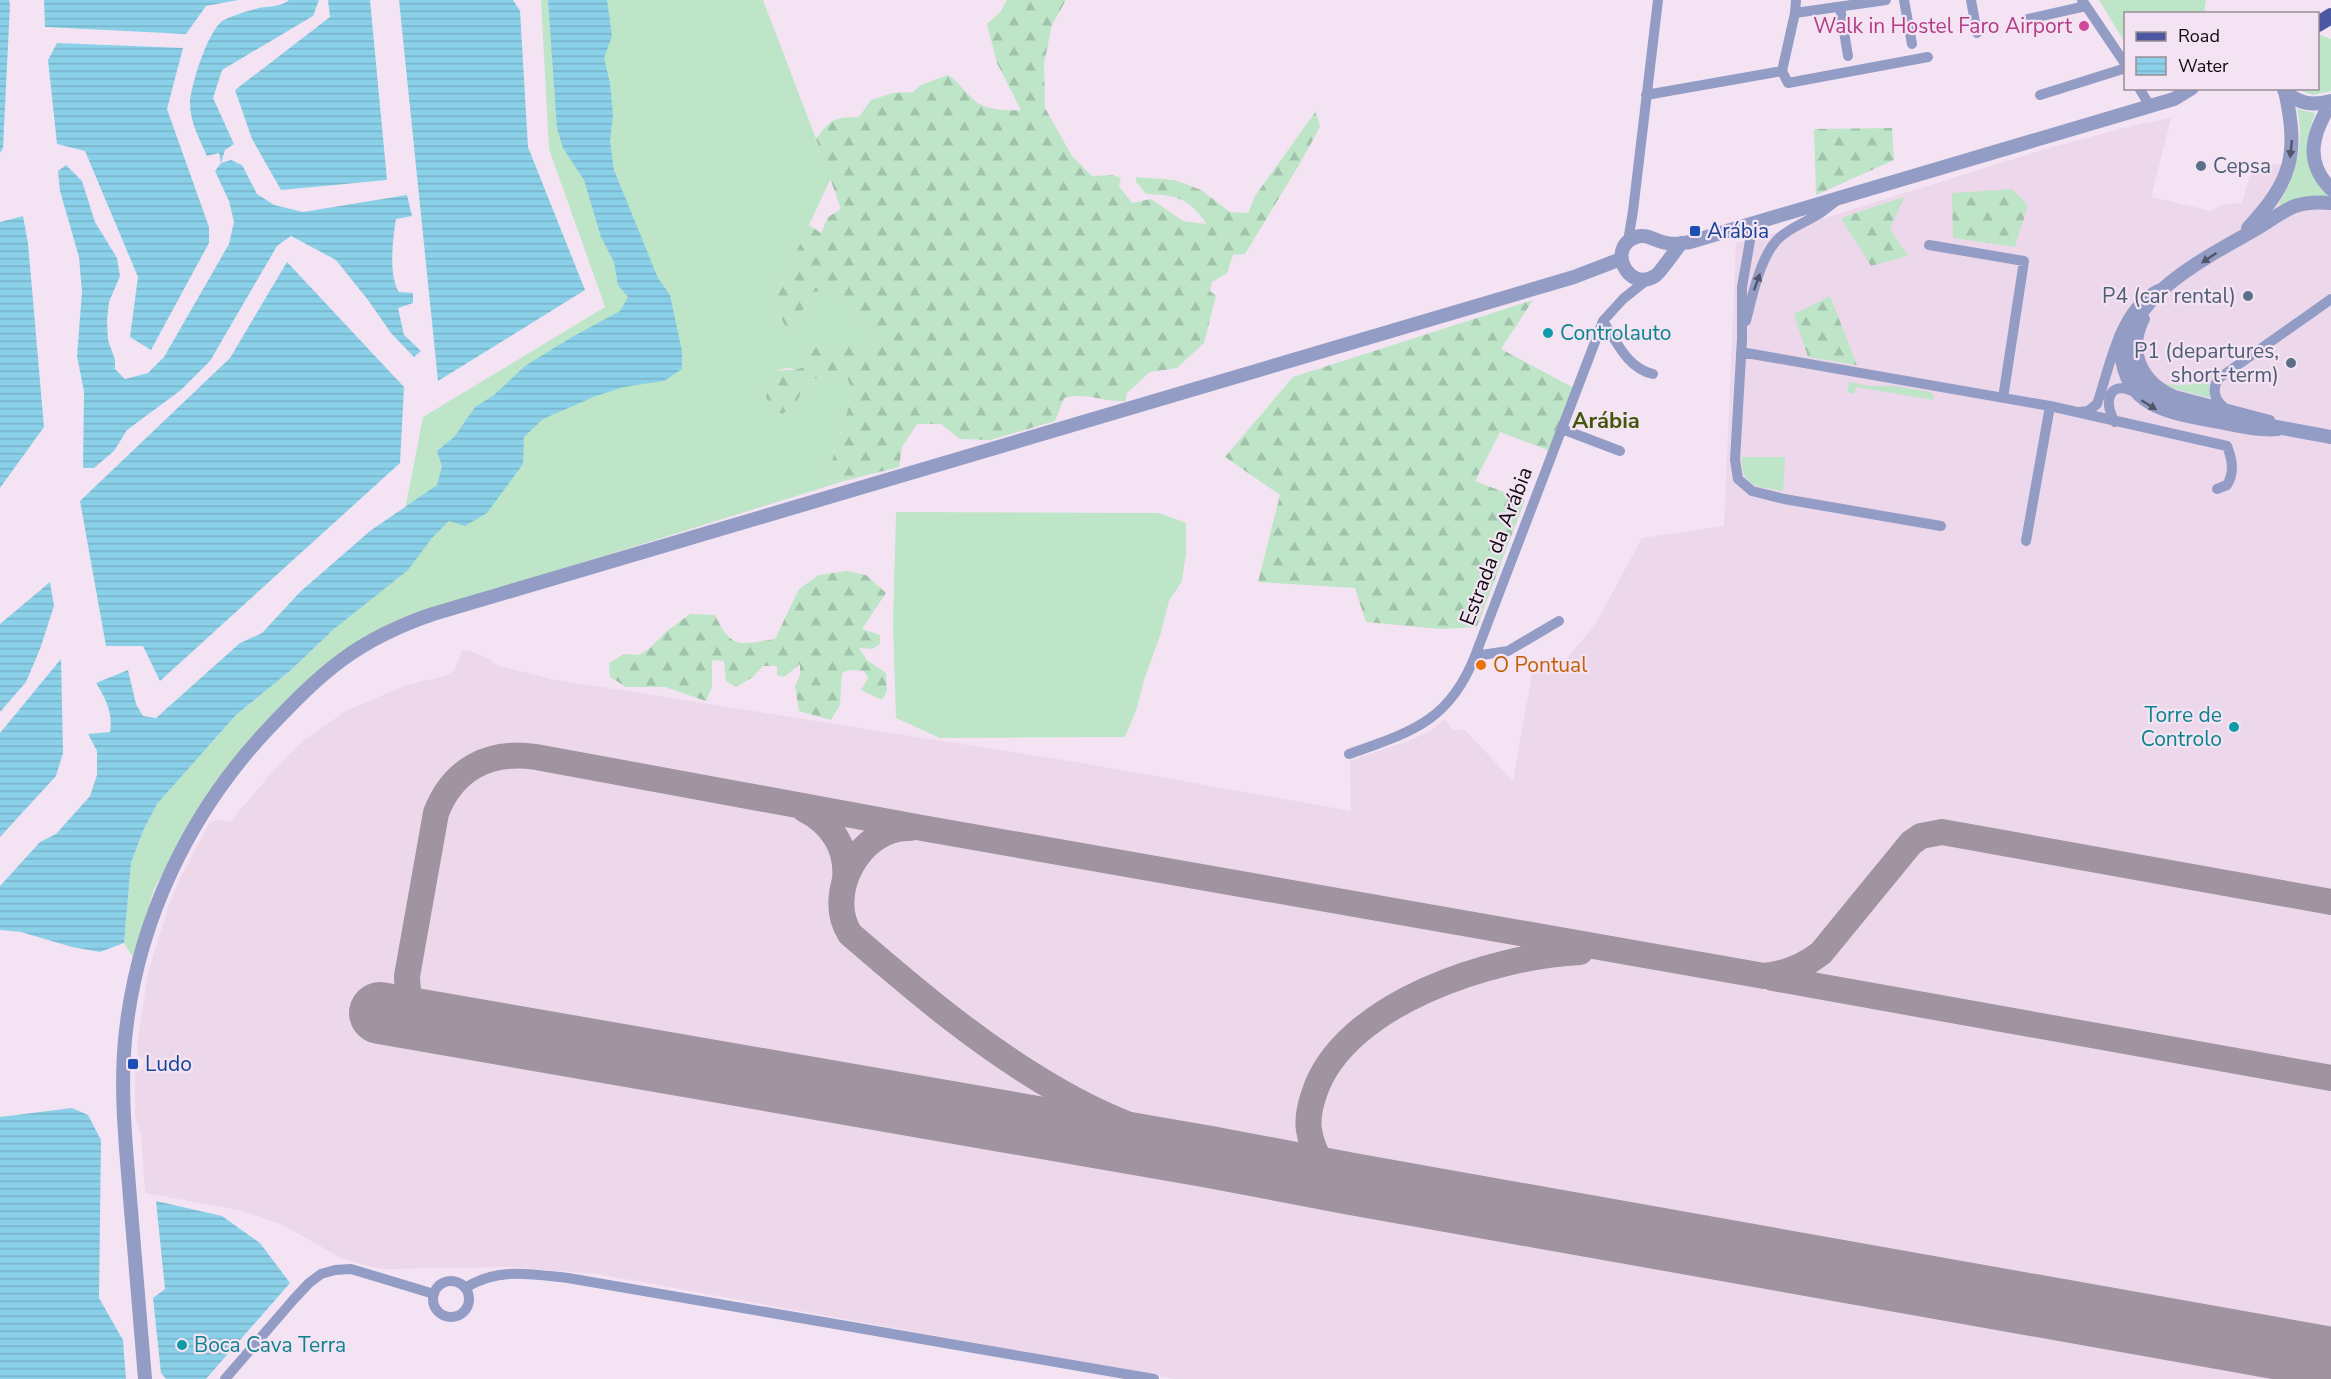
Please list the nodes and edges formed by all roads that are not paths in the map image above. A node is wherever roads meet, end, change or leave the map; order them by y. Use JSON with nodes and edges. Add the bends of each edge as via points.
{"nodes":[{"id":1,"x":1658,"y":0,"type":"edge"},
{"id":2,"x":1796,"y":0,"type":"edge"},
{"id":3,"x":1886,"y":0,"type":"edge"},
{"id":4,"x":1904,"y":0,"type":"edge"},
{"id":5,"x":1971,"y":0,"type":"edge"},
{"id":6,"x":2084,"y":3,"type":"edge"},
{"id":7,"x":1840,"y":7,"type":"junction"},
{"id":8,"x":1795,"y":13,"type":"junction"},
{"id":9,"x":2028,"y":19,"type":"dead end"},
{"id":10,"x":1977,"y":33,"type":"dead end"},
{"id":11,"x":1912,"y":44,"type":"dead end"},
{"id":12,"x":1848,"y":56,"type":"dead end"},
{"id":13,"x":1928,"y":57,"type":"dead end"},
{"id":14,"x":2124,"y":64,"type":"edge"},
{"id":15,"x":2124,"y":68,"type":"edge"},
{"id":16,"x":1782,"y":71,"type":"junction"},
{"id":17,"x":2140,"y":90,"type":"edge"},
{"id":18,"x":2189,"y":90,"type":"edge"},
{"id":19,"x":2284,"y":90,"type":"edge"},
{"id":20,"x":1646,"y":95,"type":"junction"},
{"id":21,"x":2040,"y":95,"type":"dead end"},
{"id":22,"x":2331,"y":102,"type":"edge"},
{"id":23,"x":2150,"y":106,"type":"junction"},
{"id":24,"x":2331,"y":189,"type":"edge"},
{"id":25,"x":1837,"y":199,"type":"junction"},
{"id":26,"x":2331,"y":203,"type":"edge"},
{"id":27,"x":1633,"y":211,"type":"junction"},
{"id":28,"x":1740,"y":227,"type":"junction"},
{"id":29,"x":1650,"y":237,"type":"junction"},
{"id":30,"x":2239,"y":238,"type":"junction"},
{"id":31,"x":1628,"y":242,"type":"junction"},
{"id":32,"x":1681,"y":243,"type":"junction"},
{"id":33,"x":1929,"y":245,"type":"dead end"},
{"id":34,"x":1665,"y":263,"type":"junction"},
{"id":35,"x":1625,"y":268,"type":"junction"},
{"id":36,"x":2180,"y":278,"type":"junction"},
{"id":37,"x":1648,"y":279,"type":"junction"},
{"id":38,"x":1623,"y":298,"type":"junction"},
{"id":39,"x":2331,"y":299,"type":"edge"},
{"id":40,"x":1603,"y":321,"type":"junction"},
{"id":41,"x":2119,"y":336,"type":"junction"},
{"id":42,"x":1742,"y":339,"type":"junction"},
{"id":43,"x":1741,"y":352,"type":"junction"},
{"id":44,"x":1653,"y":374,"type":"dead end"},
{"id":45,"x":2132,"y":391,"type":"junction"},
{"id":46,"x":2003,"y":398,"type":"junction"},
{"id":47,"x":2050,"y":406,"type":"junction"},
{"id":48,"x":2226,"y":409,"type":"junction"},
{"id":49,"x":2077,"y":412,"type":"junction"},
{"id":50,"x":2115,"y":422,"type":"junction"},
{"id":51,"x":1562,"y":429,"type":"junction"},
{"id":52,"x":2291,"y":430,"type":"junction"},
{"id":53,"x":2331,"y":437,"type":"edge"},
{"id":54,"x":1620,"y":451,"type":"dead end"},
{"id":55,"x":2217,"y":489,"type":"dead end"},
{"id":56,"x":1941,"y":526,"type":"dead end"},
{"id":57,"x":2026,"y":541,"type":"dead end"},
{"id":58,"x":1559,"y":621,"type":"dead end"},
{"id":59,"x":1475,"y":656,"type":"junction"},
{"id":60,"x":1350,"y":754,"type":"dead end"},
{"id":61,"x":465,"y":1288,"type":"junction"},
{"id":62,"x":434,"y":1294,"type":"junction"},
{"id":63,"x":145,"y":1379,"type":"edge"},
{"id":64,"x":225,"y":1379,"type":"edge"},
{"id":65,"x":1154,"y":1379,"type":"edge"}],
"edges":[{"from":1,"to":20,"type":"street"},
{"from":2,"to":8,"type":"street"},
{"from":3,"to":7,"type":"street"},
{"from":4,"to":11,"type":"street"},
{"from":5,"to":10,"type":"street"},
{"from":6,"to":9,"type":"street"},
{"from":6,"to":14,"type":"street"},
{"from":7,"to":8,"type":"street"},
{"from":7,"to":12,"type":"street"},
{"from":8,"to":16,"type":"street"},
{"from":13,"to":16,"type":"street","via":[[1788,83]]},
{"from":15,"to":21,"type":"street"},
{"from":16,"to":20,"type":"street"},
{"from":17,"to":23,"type":"street"},
{"from":18,"to":23,"type":"street"},
{"from":19,"to":22,"type":"street","via":[[2307,104]]},
{"from":19,"to":30,"type":"street","one_way":true,"via":[[2292,132],[2286,174],[2270,204]]},
{"from":20,"to":27,"type":"street"},
{"from":22,"to":24,"type":"street","via":[[2314,135],[2314,146],[2321,178]]},
{"from":23,"to":25,"type":"street"},
{"from":25,"to":28,"type":"street"},
{"from":42,"to":25,"type":"street","one_way":true,"via":[[1754,289],[1772,247]]},
{"from":26,"to":30,"type":"street","via":[[2296,206]]},
{"from":27,"to":29,"type":"street"},
{"from":27,"to":31,"type":"street"},
{"from":28,"to":32,"type":"street"},
{"from":28,"to":42,"type":"street","via":[[1751,235],[1742,287]]},
{"from":29,"to":31,"type":"street","via":[[1637,236]]},
{"from":29,"to":32,"type":"street"},
{"from":29,"to":34,"type":"street","via":[[1665,252]]},
{"from":30,"to":36,"type":"street","one_way":true},
{"from":31,"to":35,"type":"street","via":[[1622,252]]},
{"from":32,"to":34,"type":"street"},
{"from":33,"to":46,"type":"street","via":[[2024,261]]},
{"from":34,"to":37,"type":"street","via":[[1659,273]]},
{"from":35,"to":37,"type":"street","via":[[1635,278]]},
{"from":35,"to":38,"type":"street"},
{"from":35,"to":63,"type":"street","via":[[1574,277],[433,614],[403,624],[336,662],[250,748],[206,808],[182,848],[158,903],[137,969],[125,1040],[123,1104]]},
{"from":36,"to":41,"type":"street","via":[[2139,303]]},
{"from":36,"to":48,"type":"street","via":[[2141,327],[2141,362],[2162,389]]},
{"from":36,"to":52,"type":"street","via":[[2153,297],[2133,326],[2129,349],[2138,380],[2149,393],[2166,402]]},
{"from":37,"to":38,"type":"street"},
{"from":38,"to":40,"type":"street","name":"Estrada da Arábia"},
{"from":39,"to":48,"type":"street","via":[[2218,379],[2215,394]]},
{"from":40,"to":44,"type":"street","via":[[1632,364]]},
{"from":40,"to":51,"type":"street","name":"Estrada da Arábia"},
{"from":41,"to":45,"type":"street","via":[[2120,366]]},
{"from":41,"to":49,"type":"street","via":[[2097,404],[2088,411]]},
{"from":42,"to":43,"type":"street"},
{"from":43,"to":46,"type":"street"},
{"from":43,"to":56,"type":"street","via":[[1735,470],[1743,485],[1784,498]]},
{"from":45,"to":50,"type":"street","via":[[2125,388],[2109,397]]},
{"from":45,"to":52,"type":"street","one_way":true,"via":[[2148,405],[2170,415],[2262,432]]},
{"from":46,"to":47,"type":"street"},
{"from":47,"to":49,"type":"street"},
{"from":47,"to":57,"type":"street"},
{"from":48,"to":52,"type":"street","via":[[2265,418]]},
{"from":49,"to":50,"type":"street"},
{"from":50,"to":55,"type":"street","via":[[2227,446],[2232,474],[2227,485]]},
{"from":51,"to":54,"type":"street"},
{"from":51,"to":59,"type":"street","name":"Estrada da Arábia"},
{"from":52,"to":53,"type":"street"},
{"from":58,"to":59,"type":"street","via":[[1508,651]]},
{"from":59,"to":60,"type":"street","name":"Estrada da Arábia","via":[[1452,700],[1432,717],[1403,735]]},
{"from":61,"to":62,"type":"street","via":[[450,1281],[440,1285]]},
{"from":61,"to":62,"type":"street","via":[[469,1298],[466,1308],[452,1317],[437,1310]]},
{"from":61,"to":65,"type":"street","via":[[490,1275],[568,1278]]},
{"from":62,"to":64,"type":"street","via":[[351,1269],[321,1274],[301,1291]]}]}
